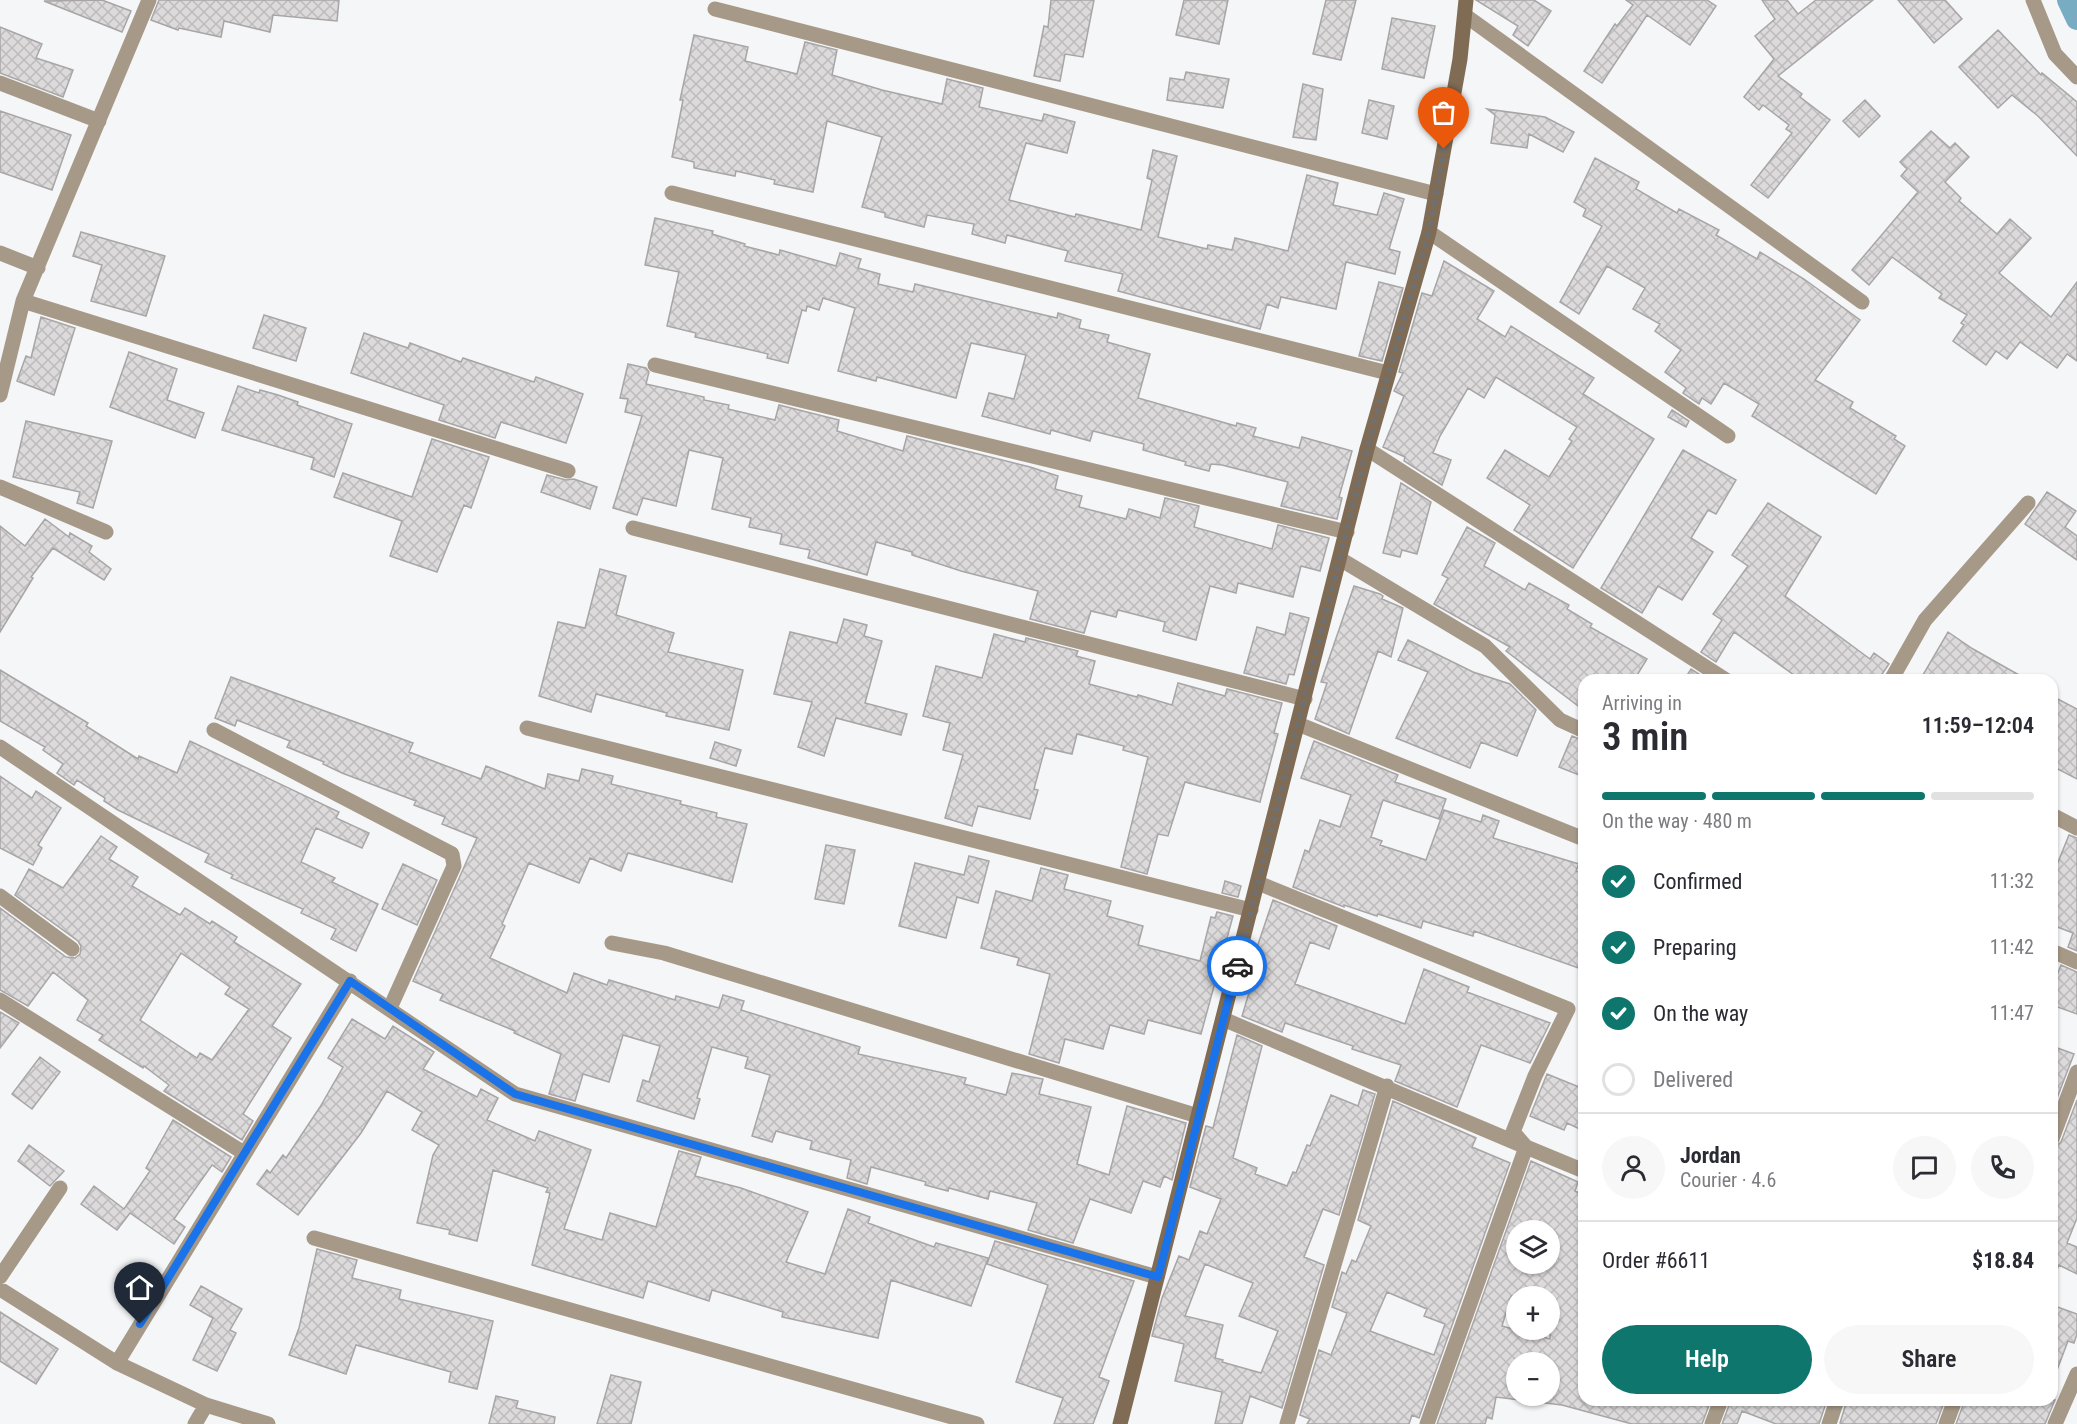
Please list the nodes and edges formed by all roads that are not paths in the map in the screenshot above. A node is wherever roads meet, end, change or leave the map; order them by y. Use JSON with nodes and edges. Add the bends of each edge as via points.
{"nodes":[{"id":1,"x":149,"y":0,"type":"edge"},
{"id":2,"x":1466,"y":0,"type":"edge"},
{"id":3,"x":2032,"y":0,"type":"edge"},
{"id":4,"x":715,"y":9,"type":"dead end"},
{"id":5,"x":1466,"y":16,"type":"junction"},
{"id":6,"x":2077,"y":77,"type":"edge"},
{"id":7,"x":0,"y":83,"type":"edge"},
{"id":8,"x":99,"y":121,"type":"junction"},
{"id":9,"x":672,"y":193,"type":"dead end"},
{"id":10,"x":1436,"y":194,"type":"junction"},
{"id":11,"x":1429,"y":232,"type":"junction"},
{"id":12,"x":0,"y":253,"type":"edge"},
{"id":13,"x":38,"y":268,"type":"junction"},
{"id":14,"x":23,"y":301,"type":"junction"},
{"id":15,"x":1863,"y":302,"type":"dead end"},
{"id":16,"x":656,"y":365,"type":"dead end"},
{"id":17,"x":1388,"y":373,"type":"junction"},
{"id":18,"x":0,"y":394,"type":"edge"},
{"id":19,"x":1728,"y":436,"type":"dead end"},
{"id":20,"x":1367,"y":449,"type":"junction"},
{"id":21,"x":568,"y":471,"type":"dead end"},
{"id":22,"x":0,"y":488,"type":"edge"},
{"id":23,"x":2028,"y":503,"type":"dead end"},
{"id":24,"x":633,"y":528,"type":"dead end"},
{"id":25,"x":106,"y":532,"type":"dead end"},
{"id":26,"x":1347,"y":532,"type":"junction"},
{"id":27,"x":1340,"y":559,"type":"junction"},
{"id":28,"x":1717,"y":674,"type":"edge"},
{"id":29,"x":1894,"y":674,"type":"edge"},
{"id":30,"x":1305,"y":699,"type":"junction"},
{"id":31,"x":1298,"y":724,"type":"junction"},
{"id":32,"x":527,"y":728,"type":"dead end"},
{"id":33,"x":1578,"y":728,"type":"edge"},
{"id":34,"x":213,"y":730,"type":"dead end"},
{"id":35,"x":0,"y":747,"type":"edge"},
{"id":36,"x":2058,"y":817,"type":"edge"},
{"id":37,"x":2077,"y":828,"type":"edge"},
{"id":38,"x":1578,"y":837,"type":"edge"},
{"id":39,"x":1258,"y":883,"type":"junction"},
{"id":40,"x":0,"y":896,"type":"edge"},
{"id":41,"x":1251,"y":910,"type":"junction"},
{"id":42,"x":612,"y":943,"type":"dead end"},
{"id":43,"x":72,"y":949,"type":"dead end"},
{"id":44,"x":2058,"y":954,"type":"edge"},
{"id":45,"x":2077,"y":962,"type":"edge"},
{"id":46,"x":350,"y":981,"type":"junction"},
{"id":47,"x":0,"y":1000,"type":"edge"},
{"id":48,"x":390,"y":1008,"type":"junction"},
{"id":49,"x":1223,"y":1019,"type":"junction"},
{"id":50,"x":2077,"y":1072,"type":"edge"},
{"id":51,"x":1387,"y":1086,"type":"junction"},
{"id":52,"x":1198,"y":1116,"type":"junction"},
{"id":53,"x":2058,"y":1123,"type":"edge"},
{"id":54,"x":1526,"y":1147,"type":"junction"},
{"id":55,"x":244,"y":1153,"type":"junction"},
{"id":56,"x":1578,"y":1168,"type":"edge"},
{"id":57,"x":60,"y":1188,"type":"dead end"},
{"id":58,"x":314,"y":1238,"type":"dead end"},
{"id":59,"x":0,"y":1277,"type":"edge"},
{"id":60,"x":1158,"y":1277,"type":"junction"},
{"id":61,"x":0,"y":1289,"type":"edge"},
{"id":62,"x":117,"y":1363,"type":"junction"},
{"id":63,"x":2077,"y":1374,"type":"edge"},
{"id":64,"x":206,"y":1405,"type":"junction"},
{"id":65,"x":1719,"y":1406,"type":"edge"},
{"id":66,"x":1836,"y":1406,"type":"edge"},
{"id":67,"x":1953,"y":1406,"type":"edge"},
{"id":68,"x":195,"y":1424,"type":"edge"},
{"id":69,"x":268,"y":1424,"type":"edge"},
{"id":70,"x":977,"y":1424,"type":"edge"},
{"id":71,"x":1120,"y":1424,"type":"edge"},
{"id":72,"x":1287,"y":1424,"type":"edge"},
{"id":73,"x":1427,"y":1424,"type":"edge"},
{"id":74,"x":1712,"y":1424,"type":"edge"},
{"id":75,"x":1829,"y":1424,"type":"edge"},
{"id":76,"x":1946,"y":1424,"type":"edge"},
{"id":77,"x":2055,"y":1424,"type":"edge"}],
"edges":[{"from":1,"to":8,"type":"street"},
{"from":2,"to":5,"type":"street"},
{"from":3,"to":6,"type":"street","via":[[2055,54]]},
{"from":4,"to":10,"type":"street"},
{"from":5,"to":10,"type":"street"},
{"from":5,"to":15,"type":"street"},
{"from":7,"to":8,"type":"street"},
{"from":8,"to":13,"type":"street"},
{"from":9,"to":17,"type":"street"},
{"from":10,"to":11,"type":"street"},
{"from":11,"to":17,"type":"street"},
{"from":11,"to":19,"type":"street"},
{"from":12,"to":13,"type":"street"},
{"from":13,"to":14,"type":"street"},
{"from":14,"to":18,"type":"street"},
{"from":14,"to":21,"type":"street"},
{"from":16,"to":26,"type":"street"},
{"from":17,"to":20,"type":"street"},
{"from":20,"to":26,"type":"street"},
{"from":20,"to":28,"type":"street"},
{"from":22,"to":25,"type":"street"},
{"from":23,"to":29,"type":"street","via":[[1925,620]]},
{"from":24,"to":30,"type":"street"},
{"from":26,"to":27,"type":"street"},
{"from":27,"to":30,"type":"street"},
{"from":27,"to":33,"type":"street","via":[[1485,646],[1560,720]]},
{"from":30,"to":31,"type":"street"},
{"from":31,"to":38,"type":"street"},
{"from":31,"to":39,"type":"street"},
{"from":32,"to":41,"type":"street"},
{"from":34,"to":48,"type":"street","via":[[452,854],[454,866]]},
{"from":35,"to":46,"type":"street"},
{"from":36,"to":37,"type":"street"},
{"from":39,"to":41,"type":"street"},
{"from":39,"to":54,"type":"street","via":[[1568,1010],[1513,1132]]},
{"from":40,"to":43,"type":"street"},
{"from":41,"to":49,"type":"street"},
{"from":42,"to":52,"type":"street","via":[[664,953]]},
{"from":44,"to":45,"type":"street"},
{"from":46,"to":48,"type":"street"},
{"from":46,"to":55,"type":"street"},
{"from":47,"to":55,"type":"street"},
{"from":48,"to":60,"type":"street","via":[[515,1094]]},
{"from":49,"to":51,"type":"street"},
{"from":49,"to":52,"type":"street"},
{"from":50,"to":53,"type":"street"},
{"from":51,"to":54,"type":"street"},
{"from":51,"to":72,"type":"street"},
{"from":52,"to":60,"type":"street"},
{"from":54,"to":56,"type":"street"},
{"from":54,"to":73,"type":"street"},
{"from":55,"to":62,"type":"street"},
{"from":57,"to":59,"type":"street"},
{"from":58,"to":70,"type":"street"},
{"from":60,"to":71,"type":"street"},
{"from":61,"to":62,"type":"street"},
{"from":62,"to":64,"type":"street"},
{"from":63,"to":77,"type":"street"},
{"from":64,"to":68,"type":"street"},
{"from":64,"to":69,"type":"street"},
{"from":65,"to":74,"type":"street"},
{"from":66,"to":75,"type":"street"},
{"from":67,"to":76,"type":"street"}]}
